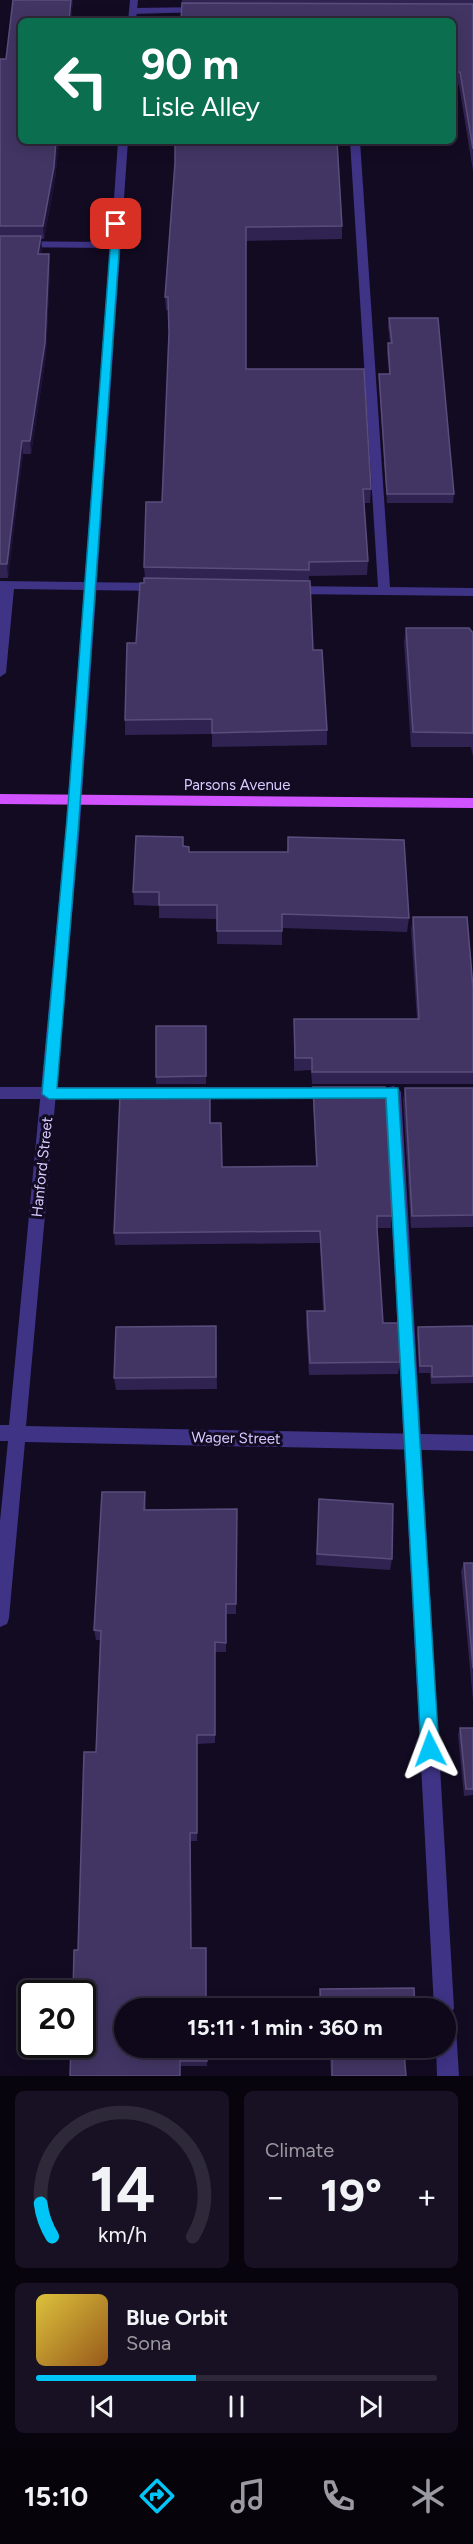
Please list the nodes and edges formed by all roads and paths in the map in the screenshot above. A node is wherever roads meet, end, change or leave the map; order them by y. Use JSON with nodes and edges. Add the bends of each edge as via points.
{"nodes":[{"id":1,"x":134,"y":0,"type":"edge"},
{"id":2,"x":206,"y":10,"type":"edge"},
{"id":3,"x":133,"y":11,"type":"junction"},
{"id":4,"x":132,"y":18,"type":"edge"},
{"id":5,"x":123,"y":144,"type":"edge"},
{"id":6,"x":355,"y":144,"type":"edge"},
{"id":7,"x":0,"y":244,"type":"edge"},
{"id":8,"x":115,"y":245,"type":"junction"},
{"id":9,"x":4,"y":585,"type":"edge"},
{"id":10,"x":89,"y":586,"type":"junction"},
{"id":11,"x":173,"y":588,"type":"edge"},
{"id":12,"x":278,"y":590,"type":"edge"},
{"id":13,"x":384,"y":592,"type":"junction"},
{"id":14,"x":473,"y":592,"type":"edge"},
{"id":15,"x":3,"y":617,"type":"edge"},
{"id":16,"x":0,"y":673,"type":"edge"},
{"id":17,"x":0,"y":799,"type":"edge"},
{"id":18,"x":74,"y":799,"type":"junction"},
{"id":19,"x":473,"y":803,"type":"edge"},
{"id":20,"x":0,"y":1092,"type":"edge"},
{"id":21,"x":345,"y":1092,"type":"edge"},
{"id":22,"x":393,"y":1092,"type":"dead end"},
{"id":23,"x":49,"y":1094,"type":"junction"},
{"id":24,"x":8,"y":1433,"type":"edge"},
{"id":25,"x":413,"y":1442,"type":"junction"},
{"id":26,"x":473,"y":1443,"type":"edge"},
{"id":27,"x":0,"y":1618,"type":"edge"},
{"id":28,"x":443,"y":1998,"type":"edge"},
{"id":29,"x":447,"y":2058,"type":"edge"},
{"id":30,"x":448,"y":2076,"type":"edge"}],
"edges":[{"from":1,"to":3,"type":"street"},
{"from":2,"to":3,"type":"street"},
{"from":3,"to":4,"type":"street"},
{"from":5,"to":8,"type":"street","name":"Hanford Street"},
{"from":6,"to":13,"type":"street"},
{"from":7,"to":8,"type":"street"},
{"from":8,"to":10,"type":"street","name":"Hanford Street"},
{"from":9,"to":10,"type":"street"},
{"from":9,"to":15,"type":"street"},
{"from":10,"to":11,"type":"street"},
{"from":10,"to":18,"type":"street","name":"Hanford Street"},
{"from":12,"to":13,"type":"street"},
{"from":13,"to":14,"type":"street"},
{"from":15,"to":16,"type":"street"},
{"from":17,"to":18,"type":"main road","name":"Parsons Avenue"},
{"from":18,"to":19,"type":"main road","name":"Parsons Avenue"},
{"from":18,"to":23,"type":"street","name":"Hanford Street"},
{"from":20,"to":23,"type":"street"},
{"from":21,"to":23,"type":"street"},
{"from":22,"to":25,"type":"street"},
{"from":23,"to":24,"type":"street","name":"Hanford Street"},
{"from":24,"to":25,"type":"street","name":"Wager Street"},
{"from":24,"to":27,"type":"street","name":"Hanford Street"},
{"from":25,"to":26,"type":"street","name":"Wager Street"},
{"from":25,"to":28,"type":"street"},
{"from":29,"to":30,"type":"street"}]}
